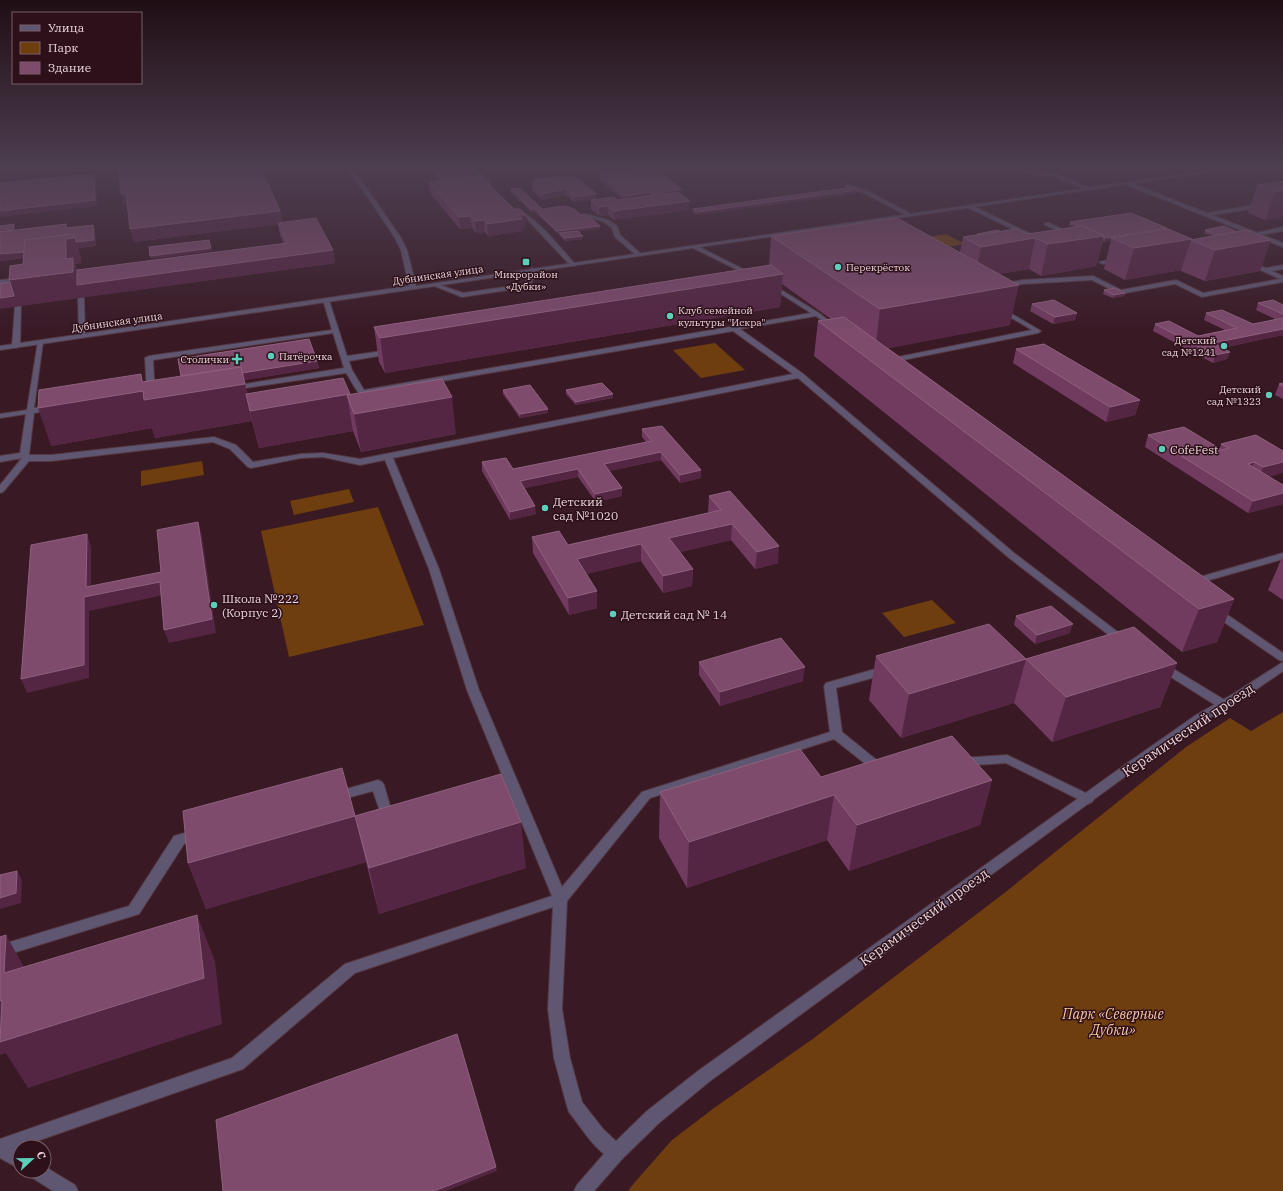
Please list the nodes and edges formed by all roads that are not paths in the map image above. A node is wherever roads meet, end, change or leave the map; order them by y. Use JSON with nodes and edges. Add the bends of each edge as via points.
{"nodes":[{"id":1,"x":387,"y":224,"type":"edge"},
{"id":2,"x":534,"y":224,"type":"edge"},
{"id":3,"x":610,"y":224,"type":"edge"},
{"id":4,"x":852,"y":224,"type":"edge"},
{"id":5,"x":857,"y":224,"type":"edge"},
{"id":6,"x":1006,"y":224,"type":"edge"},
{"id":7,"x":1047,"y":224,"type":"dead end"},
{"id":8,"x":1228,"y":224,"type":"edge"},
{"id":9,"x":1059,"y":229,"type":"junction"},
{"id":10,"x":1283,"y":229,"type":"edge"},
{"id":11,"x":869,"y":231,"type":"edge"},
{"id":12,"x":1043,"y":232,"type":"edge"},
{"id":13,"x":1066,"y":232,"type":"edge"},
{"id":14,"x":1036,"y":233,"type":"edge"},
{"id":15,"x":1254,"y":234,"type":"junction"},
{"id":16,"x":1028,"y":235,"type":"junction"},
{"id":17,"x":1045,"y":243,"type":"edge"},
{"id":18,"x":1283,"y":245,"type":"edge"},
{"id":19,"x":695,"y":247,"type":"junction"},
{"id":20,"x":639,"y":255,"type":"junction"},
{"id":21,"x":1124,"y":259,"type":"edge"},
{"id":22,"x":1102,"y":262,"type":"edge"},
{"id":23,"x":1245,"y":262,"type":"edge"},
{"id":24,"x":573,"y":264,"type":"junction"},
{"id":25,"x":1283,"y":267,"type":"edge"},
{"id":26,"x":755,"y":268,"type":"edge"},
{"id":27,"x":532,"y":270,"type":"junction"},
{"id":28,"x":743,"y":270,"type":"junction"},
{"id":29,"x":1266,"y":270,"type":"junction"},
{"id":30,"x":1283,"y":279,"type":"edge"},
{"id":31,"x":0,"y":282,"type":"edge"},
{"id":32,"x":435,"y":285,"type":"junction"},
{"id":33,"x":992,"y":287,"type":"edge"},
{"id":34,"x":413,"y":288,"type":"junction"},
{"id":35,"x":19,"y":292,"type":"edge"},
{"id":36,"x":81,"y":298,"type":"edge"},
{"id":37,"x":326,"y":300,"type":"junction"},
{"id":38,"x":18,"y":306,"type":"edge"},
{"id":39,"x":996,"y":307,"type":"edge"},
{"id":40,"x":817,"y":314,"type":"junction"},
{"id":41,"x":734,"y":328,"type":"junction"},
{"id":42,"x":336,"y":331,"type":"junction"},
{"id":43,"x":842,"y":333,"type":"edge"},
{"id":44,"x":82,"y":336,"type":"junction"},
{"id":45,"x":40,"y":342,"type":"junction"},
{"id":46,"x":16,"y":346,"type":"junction"},
{"id":47,"x":0,"y":348,"type":"edge"},
{"id":48,"x":400,"y":350,"type":"edge"},
{"id":49,"x":345,"y":359,"type":"junction"},
{"id":50,"x":348,"y":370,"type":"junction"},
{"id":51,"x":892,"y":372,"type":"edge"},
{"id":52,"x":800,"y":375,"type":"junction"},
{"id":53,"x":222,"y":390,"type":"dead end"},
{"id":54,"x":159,"y":400,"type":"dead end"},
{"id":55,"x":60,"y":406,"type":"edge"},
{"id":56,"x":30,"y":411,"type":"junction"},
{"id":57,"x":0,"y":416,"type":"edge"},
{"id":58,"x":26,"y":456,"type":"junction"},
{"id":59,"x":388,"y":457,"type":"junction"},
{"id":60,"x":0,"y":459,"type":"edge"},
{"id":61,"x":0,"y":490,"type":"edge"},
{"id":62,"x":1283,"y":556,"type":"edge"},
{"id":63,"x":1186,"y":584,"type":"edge"},
{"id":64,"x":1204,"y":604,"type":"edge"},
{"id":65,"x":1120,"y":640,"type":"junction"},
{"id":66,"x":1105,"y":644,"type":"edge"},
{"id":67,"x":1133,"y":648,"type":"edge"},
{"id":68,"x":1283,"y":658,"type":"edge"},
{"id":69,"x":1152,"y":660,"type":"edge"},
{"id":70,"x":1283,"y":666,"type":"edge"},
{"id":71,"x":897,"y":667,"type":"edge"},
{"id":72,"x":1224,"y":704,"type":"junction"},
{"id":73,"x":836,"y":734,"type":"junction"},
{"id":74,"x":946,"y":762,"type":"edge"},
{"id":75,"x":892,"y":766,"type":"edge"},
{"id":76,"x":515,"y":790,"type":"junction"},
{"id":77,"x":500,"y":794,"type":"edge"},
{"id":78,"x":1088,"y":798,"type":"junction"},
{"id":79,"x":324,"y":800,"type":"edge"},
{"id":80,"x":397,"y":824,"type":"edge"},
{"id":81,"x":210,"y":831,"type":"edge"},
{"id":82,"x":560,"y":899,"type":"junction"},
{"id":83,"x":0,"y":950,"type":"edge"},
{"id":84,"x":0,"y":1148,"type":"edge"},
{"id":85,"x":616,"y":1154,"type":"junction"},
{"id":86,"x":12,"y":1156,"type":"edge"},
{"id":87,"x":50,"y":1179,"type":"edge"},
{"id":88,"x":69,"y":1191,"type":"edge"},
{"id":89,"x":583,"y":1191,"type":"edge"}],
"edges":[{"from":1,"to":34,"type":"street","via":[[404,250]]},
{"from":2,"to":24,"type":"street"},
{"from":3,"to":20,"type":"street","via":[[615,227],[617,236]]},
{"from":4,"to":19,"type":"street","name":"Дубнинская улица"},
{"from":5,"to":11,"type":"street"},
{"from":6,"to":16,"type":"street"},
{"from":7,"to":9,"type":"street"},
{"from":8,"to":15,"type":"street"},
{"from":9,"to":12,"type":"street"},
{"from":9,"to":13,"type":"street"},
{"from":10,"to":15,"type":"street"},
{"from":14,"to":16,"type":"street"},
{"from":15,"to":18,"type":"street"},
{"from":16,"to":17,"type":"street"},
{"from":19,"to":20,"type":"street","name":"Дубнинская улица"},
{"from":19,"to":28,"type":"street"},
{"from":20,"to":24,"type":"street","name":"Дубнинская улица"},
{"from":21,"to":22,"type":"street"},
{"from":23,"to":29,"type":"street"},
{"from":24,"to":27,"type":"street","name":"Дубнинская улица"},
{"from":25,"to":29,"type":"street"},
{"from":26,"to":28,"type":"street"},
{"from":27,"to":32,"type":"street","name":"Дубнинская улица"},
{"from":27,"to":32,"type":"street","via":[[528,285],[462,295]]},
{"from":28,"to":40,"type":"street"},
{"from":29,"to":30,"type":"street"},
{"from":30,"to":33,"type":"street","via":[[1202,295],[1176,282],[1120,292],[1093,278],[1022,282]]},
{"from":31,"to":35,"type":"street","via":[[20,280]]},
{"from":32,"to":34,"type":"street","name":"Дубнинская улица"},
{"from":34,"to":37,"type":"street","name":"Дубнинская улица"},
{"from":36,"to":44,"type":"street"},
{"from":37,"to":42,"type":"street"},
{"from":37,"to":44,"type":"street","name":"Дубнинская улица"},
{"from":38,"to":46,"type":"street"},
{"from":39,"to":51,"type":"street","via":[[1038,331],[879,363]]},
{"from":40,"to":41,"type":"street"},
{"from":40,"to":43,"type":"street"},
{"from":41,"to":50,"type":"street","via":[[361,393]]},
{"from":41,"to":52,"type":"street"},
{"from":42,"to":49,"type":"street"},
{"from":42,"to":54,"type":"street","via":[[149,358],[147,392],[151,402]]},
{"from":44,"to":45,"type":"street","name":"Дубнинская улица"},
{"from":45,"to":46,"type":"street","name":"Дубнинская улица"},
{"from":45,"to":56,"type":"street"},
{"from":46,"to":47,"type":"street","name":"Дубнинская улица"},
{"from":48,"to":49,"type":"street"},
{"from":49,"to":50,"type":"street"},
{"from":50,"to":53,"type":"street"},
{"from":52,"to":59,"type":"street"},
{"from":52,"to":65,"type":"street","via":[[1011,554]]},
{"from":55,"to":56,"type":"street"},
{"from":56,"to":57,"type":"street"},
{"from":56,"to":58,"type":"street"},
{"from":58,"to":59,"type":"street","via":[[51,458],[214,439],[233,447],[251,465],[301,456],[323,455],[360,462]]},
{"from":58,"to":60,"type":"street"},
{"from":58,"to":61,"type":"street"},
{"from":59,"to":76,"type":"street","via":[[434,569],[473,690]]},
{"from":62,"to":63,"type":"street"},
{"from":64,"to":68,"type":"street"},
{"from":65,"to":66,"type":"street"},
{"from":65,"to":67,"type":"street"},
{"from":69,"to":72,"type":"street"},
{"from":70,"to":72,"type":"street","name":"Керамический проезд"},
{"from":71,"to":73,"type":"street","via":[[830,686]]},
{"from":72,"to":78,"type":"street","name":"Керамический проезд","via":[[1200,718]]},
{"from":73,"to":75,"type":"street","via":[[877,767]]},
{"from":73,"to":82,"type":"street","via":[[646,795]]},
{"from":74,"to":78,"type":"street","via":[[1007,759]]},
{"from":76,"to":77,"type":"street"},
{"from":76,"to":82,"type":"street"},
{"from":78,"to":85,"type":"street","name":"Керамический проезд","via":[[704,1076],[653,1117]]},
{"from":79,"to":80,"type":"street","via":[[378,785],[390,826]]},
{"from":81,"to":83,"type":"street","via":[[179,840],[134,910]]},
{"from":82,"to":84,"type":"street","via":[[350,968],[236,1064]]},
{"from":82,"to":85,"type":"street","via":[[555,1009],[562,1058],[575,1106],[597,1135]]},
{"from":84,"to":86,"type":"street"},
{"from":85,"to":89,"type":"street","name":"Керамический проезд"},
{"from":87,"to":88,"type":"street"}]}
